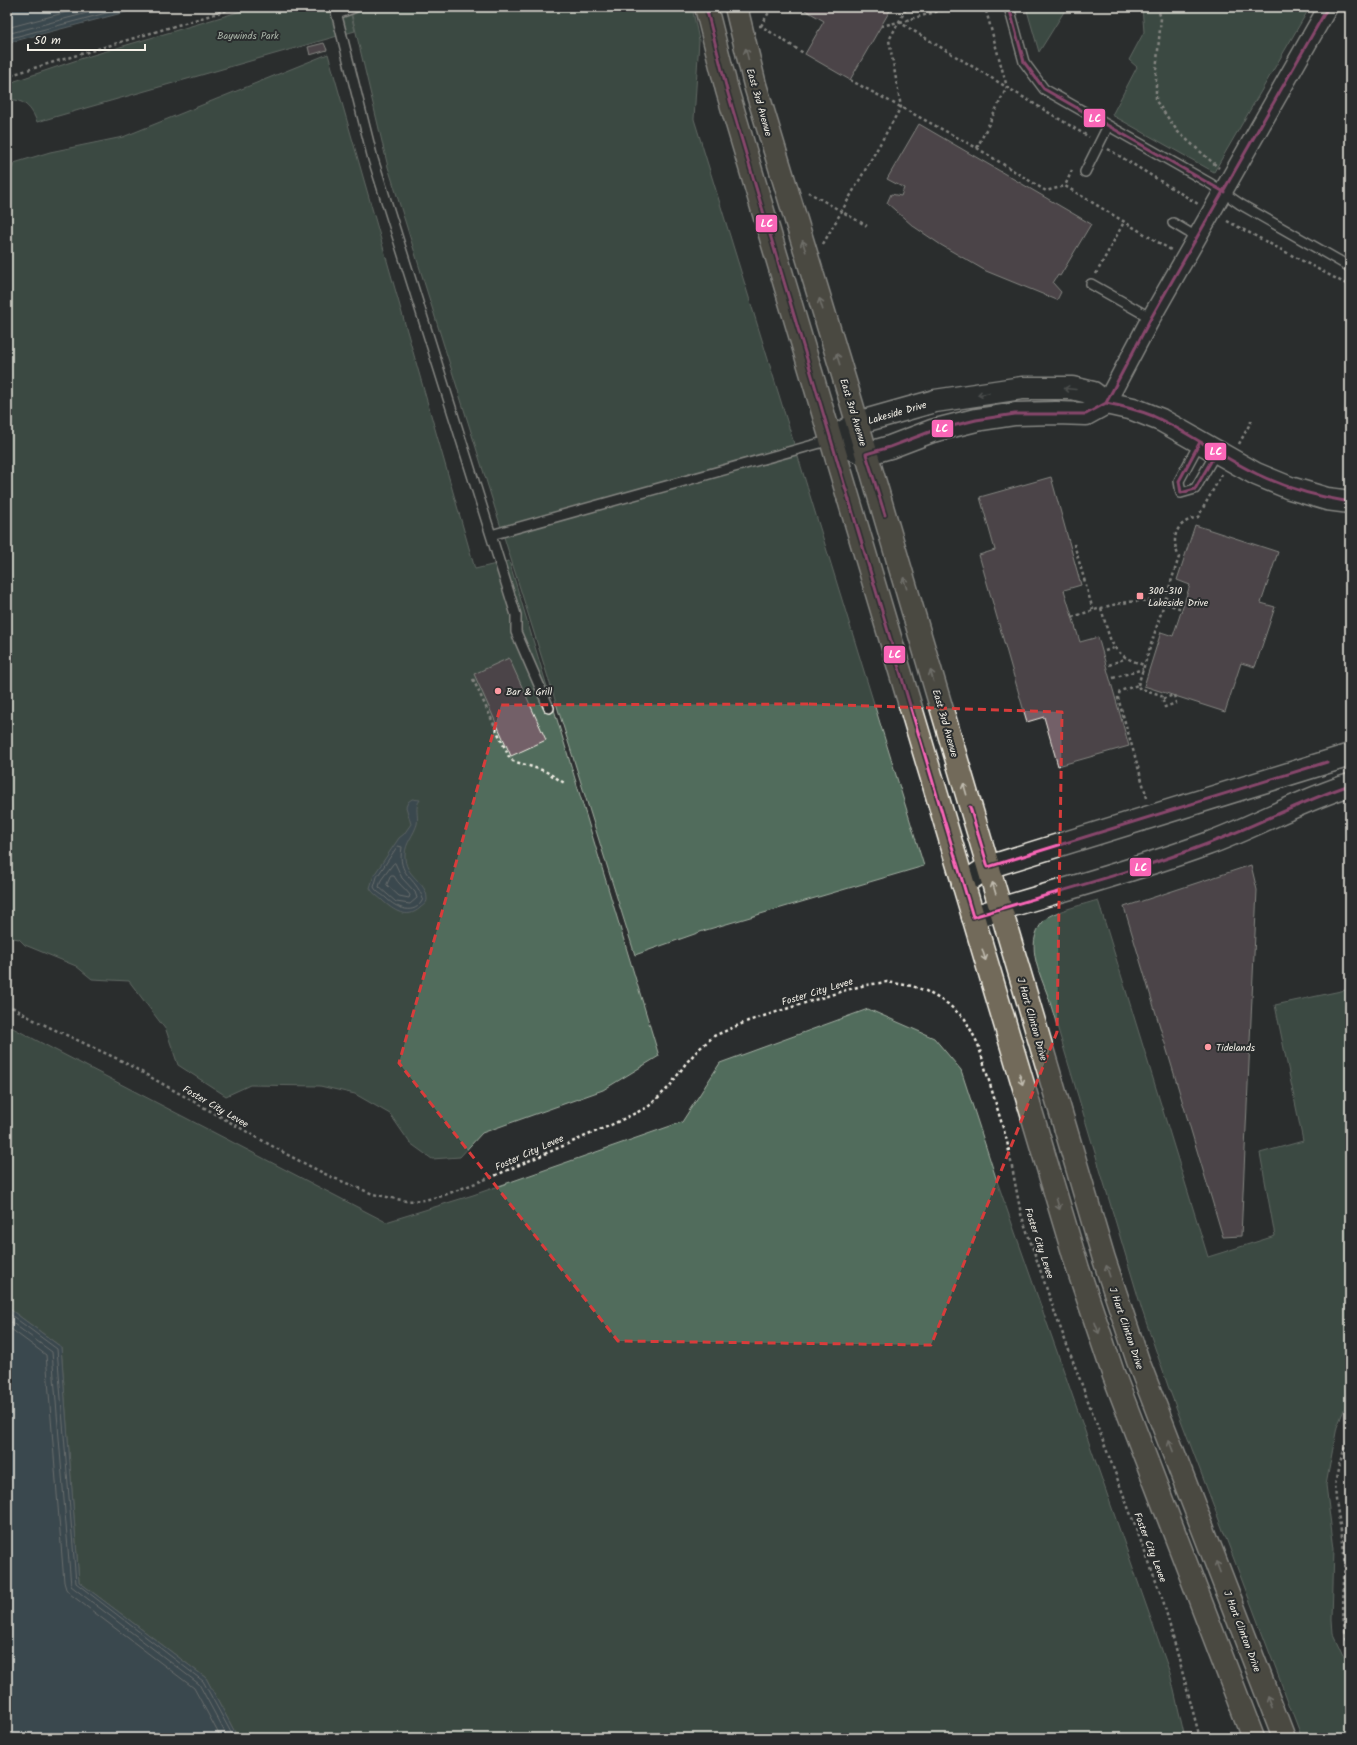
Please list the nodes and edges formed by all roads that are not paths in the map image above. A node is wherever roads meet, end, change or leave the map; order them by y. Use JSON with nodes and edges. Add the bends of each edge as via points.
{"nodes":[{"id":1,"x":356,"y":7,"type":"edge"},
{"id":2,"x":706,"y":7,"type":"edge"},
{"id":3,"x":736,"y":7,"type":"edge"},
{"id":4,"x":1009,"y":7,"type":"edge"},
{"id":5,"x":1328,"y":7,"type":"edge"},
{"id":6,"x":336,"y":11,"type":"edge"},
{"id":7,"x":1108,"y":126,"type":"junction"},
{"id":8,"x":1084,"y":172,"type":"dead end"},
{"id":9,"x":1224,"y":192,"type":"junction"},
{"id":10,"x":1173,"y":223,"type":"dead end"},
{"id":11,"x":1198,"y":238,"type":"junction"},
{"id":12,"x":1350,"y":267,"type":"edge"},
{"id":13,"x":1091,"y":284,"type":"road end"},
{"id":14,"x":1151,"y":318,"type":"junction"},
{"id":15,"x":1106,"y":403,"type":"junction"},
{"id":16,"x":857,"y":423,"type":"junction"},
{"id":17,"x":832,"y":440,"type":"junction"},
{"id":18,"x":1208,"y":447,"type":"junction"},
{"id":19,"x":866,"y":454,"type":"junction"},
{"id":20,"x":1350,"y":502,"type":"edge"},
{"id":21,"x":491,"y":535,"type":"junction"},
{"id":22,"x":549,"y":708,"type":"dead end"},
{"id":23,"x":1350,"y":755,"type":"edge"},
{"id":24,"x":1350,"y":784,"type":"edge"},
{"id":25,"x":988,"y":867,"type":"junction"},
{"id":26,"x":963,"y":884,"type":"junction"},
{"id":27,"x":1000,"y":909,"type":"junction"},
{"id":28,"x":973,"y":918,"type":"junction"},
{"id":29,"x":1253,"y":1738,"type":"edge"},
{"id":30,"x":1284,"y":1738,"type":"edge"}],
"edges":[{"from":1,"to":6,"type":"lane"},
{"from":2,"to":17,"type":"main road","via":[[727,90]]},
{"from":16,"to":3,"type":"main road","name":"East 3rd Avenue","one_way":true,"via":[[755,85],[751,28]]},
{"from":4,"to":7,"type":"lane","via":[[1024,62],[1044,90]]},
{"from":5,"to":9,"type":"street"},
{"from":6,"to":21,"type":"lane","via":[[372,159]]},
{"from":7,"to":8,"type":"lane"},
{"from":7,"to":9,"type":"lane"},
{"from":9,"to":11,"type":"street"},
{"from":9,"to":12,"type":"lane","via":[[1240,204]]},
{"from":10,"to":11,"type":"lane"},
{"from":11,"to":14,"type":"street"},
{"from":13,"to":14,"type":"lane"},
{"from":14,"to":15,"type":"street"},
{"from":15,"to":16,"type":"street","name":"Lakeside Drive","one_way":true,"via":[[1093,393],[1072,388],[1022,388],[935,401]]},
{"from":15,"to":18,"type":"street","name":"Lakeside Drive","via":[[1133,409],[1161,420]]},
{"from":15,"to":19,"type":"street","via":[[1086,414],[1015,414],[976,420],[932,431]]},
{"from":16,"to":17,"type":"street","name":"Lakeside Drive"},
{"from":16,"to":19,"type":"main road","name":"East 3rd Avenue"},
{"from":17,"to":19,"type":"street"},
{"from":17,"to":21,"type":"lane"},
{"from":17,"to":26,"type":"main road"},
{"from":18,"to":18,"type":"lane","via":[[1179,481],[1181,493],[1195,489]]},
{"from":18,"to":20,"type":"street","name":"Lakeside Drive","via":[[1256,474],[1290,488]]},
{"from":25,"to":19,"type":"main road","name":"East 3rd Avenue","one_way":true},
{"from":21,"to":22,"type":"lane","via":[[516,615],[516,632]]},
{"from":23,"to":25,"type":"street"},
{"from":24,"to":27,"type":"street","via":[[1245,830],[1206,844]]},
{"from":25,"to":26,"type":"street"},
{"from":27,"to":25,"type":"main road","name":"East 3rd Avenue","one_way":true},
{"from":26,"to":28,"type":"main road"},
{"from":27,"to":28,"type":"street"},
{"from":30,"to":27,"type":"main road","name":"J Hart Clinton Drive","one_way":true,"via":[[1121,1311]]},
{"from":28,"to":29,"type":"main road","one_way":true,"via":[[1094,1320]]}]}
